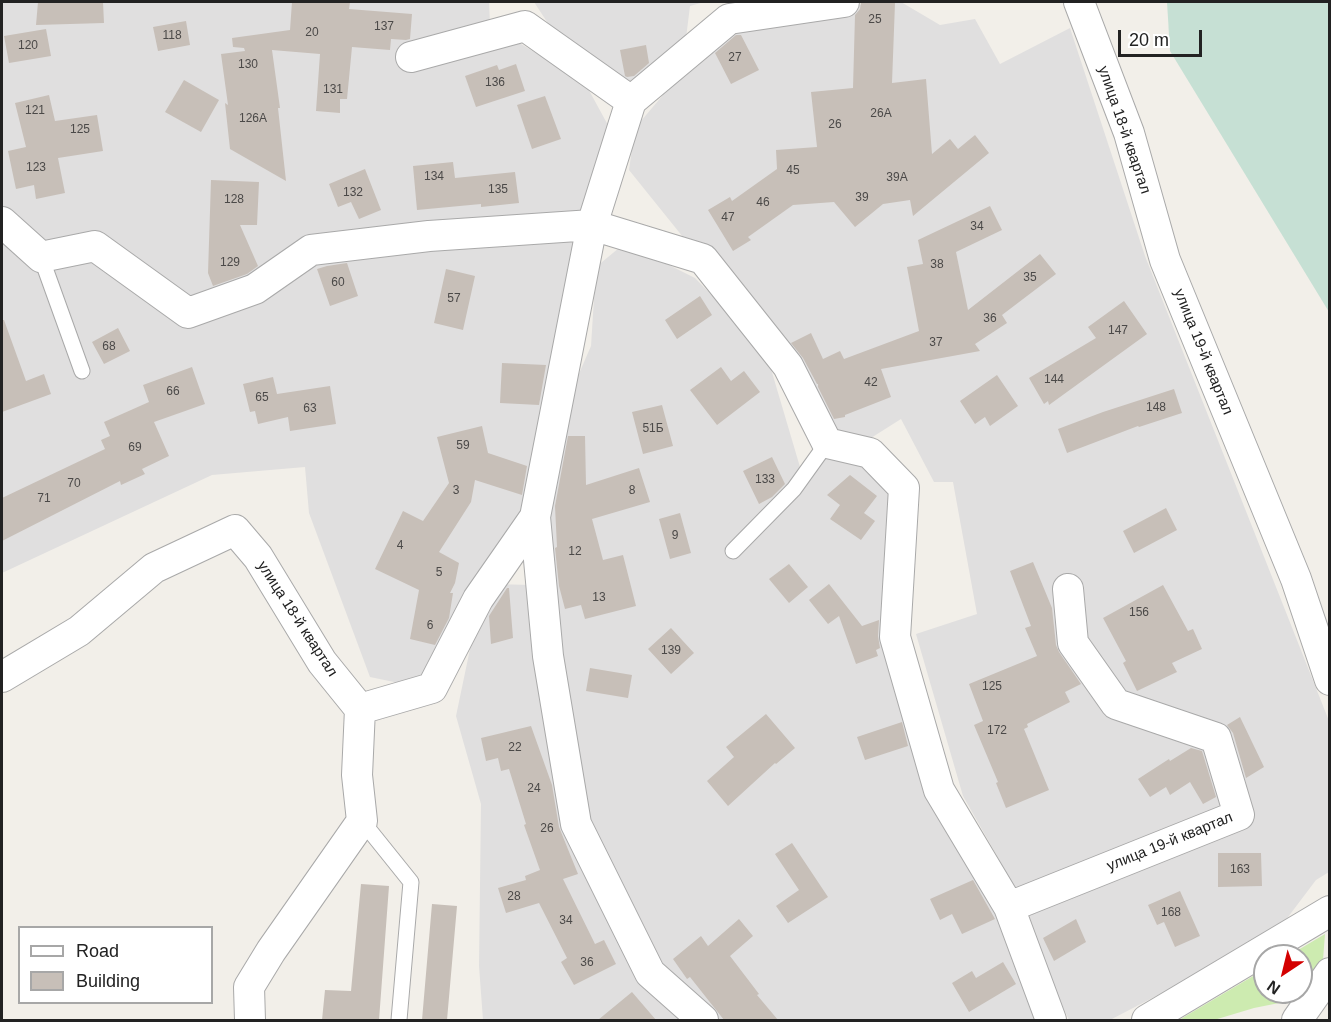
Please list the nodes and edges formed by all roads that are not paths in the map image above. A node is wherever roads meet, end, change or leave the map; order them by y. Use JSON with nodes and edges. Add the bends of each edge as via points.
{"nodes":[{"id":1,"x":844,"y":2,"type":"edge"},
{"id":2,"x":1079,"y":2,"type":"edge"},
{"id":3,"x":729,"y":10,"type":"edge"},
{"id":4,"x":520,"y":14,"type":"edge"},
{"id":5,"x":411,"y":57,"type":"dead end"},
{"id":6,"x":631,"y":101,"type":"junction"},
{"id":7,"x":2,"y":222,"type":"edge"},
{"id":8,"x":592,"y":225,"type":"junction"},
{"id":9,"x":41,"y":257,"type":"junction"},
{"id":10,"x":1165,"y":260,"type":"joint"},
{"id":11,"x":82,"y":371,"type":"dead end"},
{"id":12,"x":827,"y":443,"type":"junction"},
{"id":13,"x":535,"y":517,"type":"junction"},
{"id":14,"x":733,"y":551,"type":"dead end"},
{"id":15,"x":1068,"y":589,"type":"dead end"},
{"id":16,"x":2,"y":676,"type":"edge"},
{"id":17,"x":1329,"y":680,"type":"edge"},
{"id":18,"x":360,"y":710,"type":"junction"},
{"id":19,"x":362,"y":821,"type":"junction"},
{"id":20,"x":1009,"y":907,"type":"junction"},
{"id":21,"x":1329,"y":911,"type":"edge"},
{"id":22,"x":1329,"y":973,"type":"edge"},
{"id":23,"x":250,"y":1020,"type":"edge"},
{"id":24,"x":399,"y":1020,"type":"edge"},
{"id":25,"x":703,"y":1020,"type":"edge"},
{"id":26,"x":1051,"y":1020,"type":"edge"},
{"id":27,"x":1147,"y":1020,"type":"edge"},
{"id":28,"x":1297,"y":1020,"type":"edge"}],
"edges":[{"from":1,"to":3,"type":"street"},
{"from":2,"to":10,"type":"street","name":"улица 18-й квартал","via":[[1129,133]]},
{"from":3,"to":6,"type":"street"},
{"from":4,"to":5,"type":"street"},
{"from":4,"to":6,"type":"street"},
{"from":6,"to":8,"type":"street"},
{"from":7,"to":9,"type":"street"},
{"from":8,"to":9,"type":"street","via":[[429,236],[311,250],[255,289],[188,313],[95,246]]},
{"from":8,"to":12,"type":"street","via":[[703,259],[788,366]]},
{"from":8,"to":13,"type":"street"},
{"from":9,"to":11,"type":"lane"},
{"from":10,"to":17,"type":"street","name":"улица 19-й квартал","via":[[1296,579]]},
{"from":12,"to":14,"type":"lane","via":[[794,489]]},
{"from":12,"to":20,"type":"street","via":[[870,453],[904,488],[895,637],[939,790]]},
{"from":13,"to":18,"type":"street","via":[[478,599],[432,688]]},
{"from":13,"to":25,"type":"street","via":[[548,656],[576,824],[650,974]]},
{"from":15,"to":20,"type":"street","name":"улица 19-й квартал","via":[[1072,643],[1116,704],[1216,738],[1239,815]]},
{"from":16,"to":18,"type":"street","name":"улица 18-й квартал","via":[[79,631],[154,568],[235,530],[258,557],[322,662]]},
{"from":18,"to":19,"type":"street","via":[[357,775]]},
{"from":19,"to":23,"type":"street","via":[[249,987]]},
{"from":19,"to":24,"type":"lane","via":[[411,882]]},
{"from":20,"to":26,"type":"street"},
{"from":21,"to":27,"type":"street"},
{"from":22,"to":28,"type":"street"}]}
